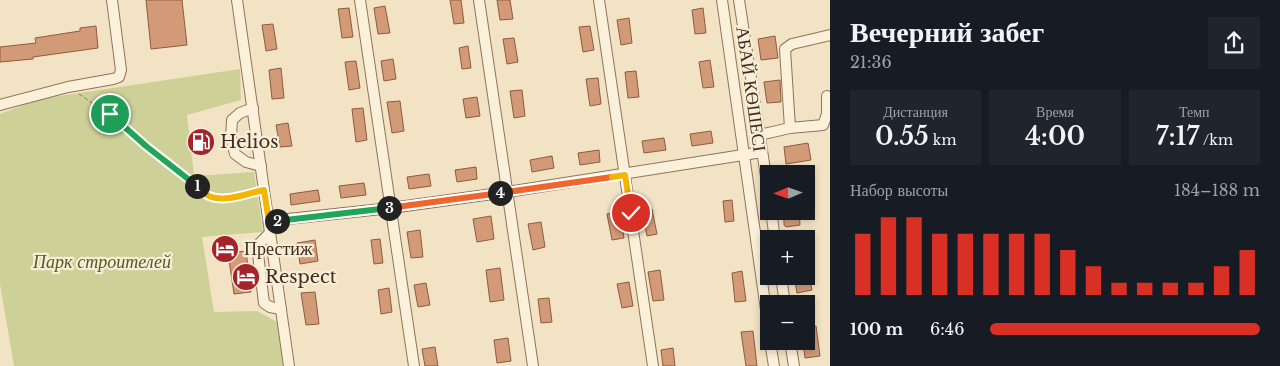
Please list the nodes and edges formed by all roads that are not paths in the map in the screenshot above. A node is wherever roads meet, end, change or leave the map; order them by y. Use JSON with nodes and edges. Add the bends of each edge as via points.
{"nodes":[{"id":1,"x":112,"y":0,"type":"edge"},
{"id":2,"x":237,"y":0,"type":"edge"},
{"id":3,"x":360,"y":0,"type":"edge"},
{"id":4,"x":479,"y":0,"type":"edge"},
{"id":5,"x":600,"y":0,"type":"edge"},
{"id":6,"x":722,"y":0,"type":"edge"},
{"id":7,"x":739,"y":0,"type":"edge"},
{"id":8,"x":830,"y":35,"type":"edge"},
{"id":9,"x":827,"y":96,"type":"dead end"},
{"id":10,"x":0,"y":105,"type":"edge"},
{"id":11,"x":253,"y":108,"type":"junction"},
{"id":12,"x":790,"y":128,"type":"junction"},
{"id":13,"x":759,"y":135,"type":"junction"},
{"id":14,"x":762,"y":152,"type":"junction"},
{"id":15,"x":744,"y":155,"type":"junction"},
{"id":16,"x":764,"y":165,"type":"edge"},
{"id":17,"x":261,"y":166,"type":"junction"},
{"id":18,"x":625,"y":175,"type":"junction"},
{"id":19,"x":507,"y":192,"type":"junction"},
{"id":20,"x":391,"y":208,"type":"junction"},
{"id":21,"x":269,"y":222,"type":"junction"},
{"id":22,"x":270,"y":233,"type":"junction"},
{"id":23,"x":764,"y":295,"type":"edge"},
{"id":24,"x":281,"y":309,"type":"junction"},
{"id":25,"x":771,"y":350,"type":"edge"},
{"id":26,"x":791,"y":350,"type":"edge"},
{"id":27,"x":289,"y":366,"type":"edge"},
{"id":28,"x":414,"y":366,"type":"edge"},
{"id":29,"x":533,"y":366,"type":"edge"},
{"id":30,"x":653,"y":366,"type":"edge"},
{"id":31,"x":774,"y":366,"type":"edge"},
{"id":32,"x":794,"y":366,"type":"edge"}],
"edges":[{"from":1,"to":10,"type":"street","via":[[121,70],[119,77]]},
{"from":2,"to":11,"type":"street"},
{"from":3,"to":20,"type":"street"},
{"from":4,"to":19,"type":"street"},
{"from":5,"to":18,"type":"street"},
{"from":6,"to":15,"type":"street","name":"АБАЙ КӨШЕСІ"},
{"from":7,"to":13,"type":"street","name":"АБАЙ КӨШЕСІ"},
{"from":8,"to":12,"type":"street","via":[[792,44],[785,49]]},
{"from":9,"to":12,"type":"street","via":[[823,125]]},
{"from":11,"to":17,"type":"street"},
{"from":11,"to":17,"type":"street","via":[[232,120],[231,137],[235,154],[246,162]]},
{"from":12,"to":13,"type":"street"},
{"from":13,"to":14,"type":"street","name":"АБАЙ КӨШЕСІ"},
{"from":14,"to":15,"type":"street"},
{"from":14,"to":16,"type":"street","name":"АБАЙ КӨШЕСІ"},
{"from":15,"to":18,"type":"street"},
{"from":15,"to":23,"type":"street","name":"АБАЙ КӨШЕСІ"},
{"from":17,"to":21,"type":"street"},
{"from":18,"to":19,"type":"street"},
{"from":18,"to":30,"type":"street"},
{"from":19,"to":20,"type":"street"},
{"from":19,"to":29,"type":"street"},
{"from":20,"to":21,"type":"street"},
{"from":20,"to":28,"type":"street"},
{"from":21,"to":22,"type":"street"},
{"from":22,"to":24,"type":"street"},
{"from":22,"to":24,"type":"street","via":[[257,246],[264,303]]},
{"from":24,"to":27,"type":"street"},
{"from":25,"to":31,"type":"street"},
{"from":26,"to":32,"type":"street"}]}
